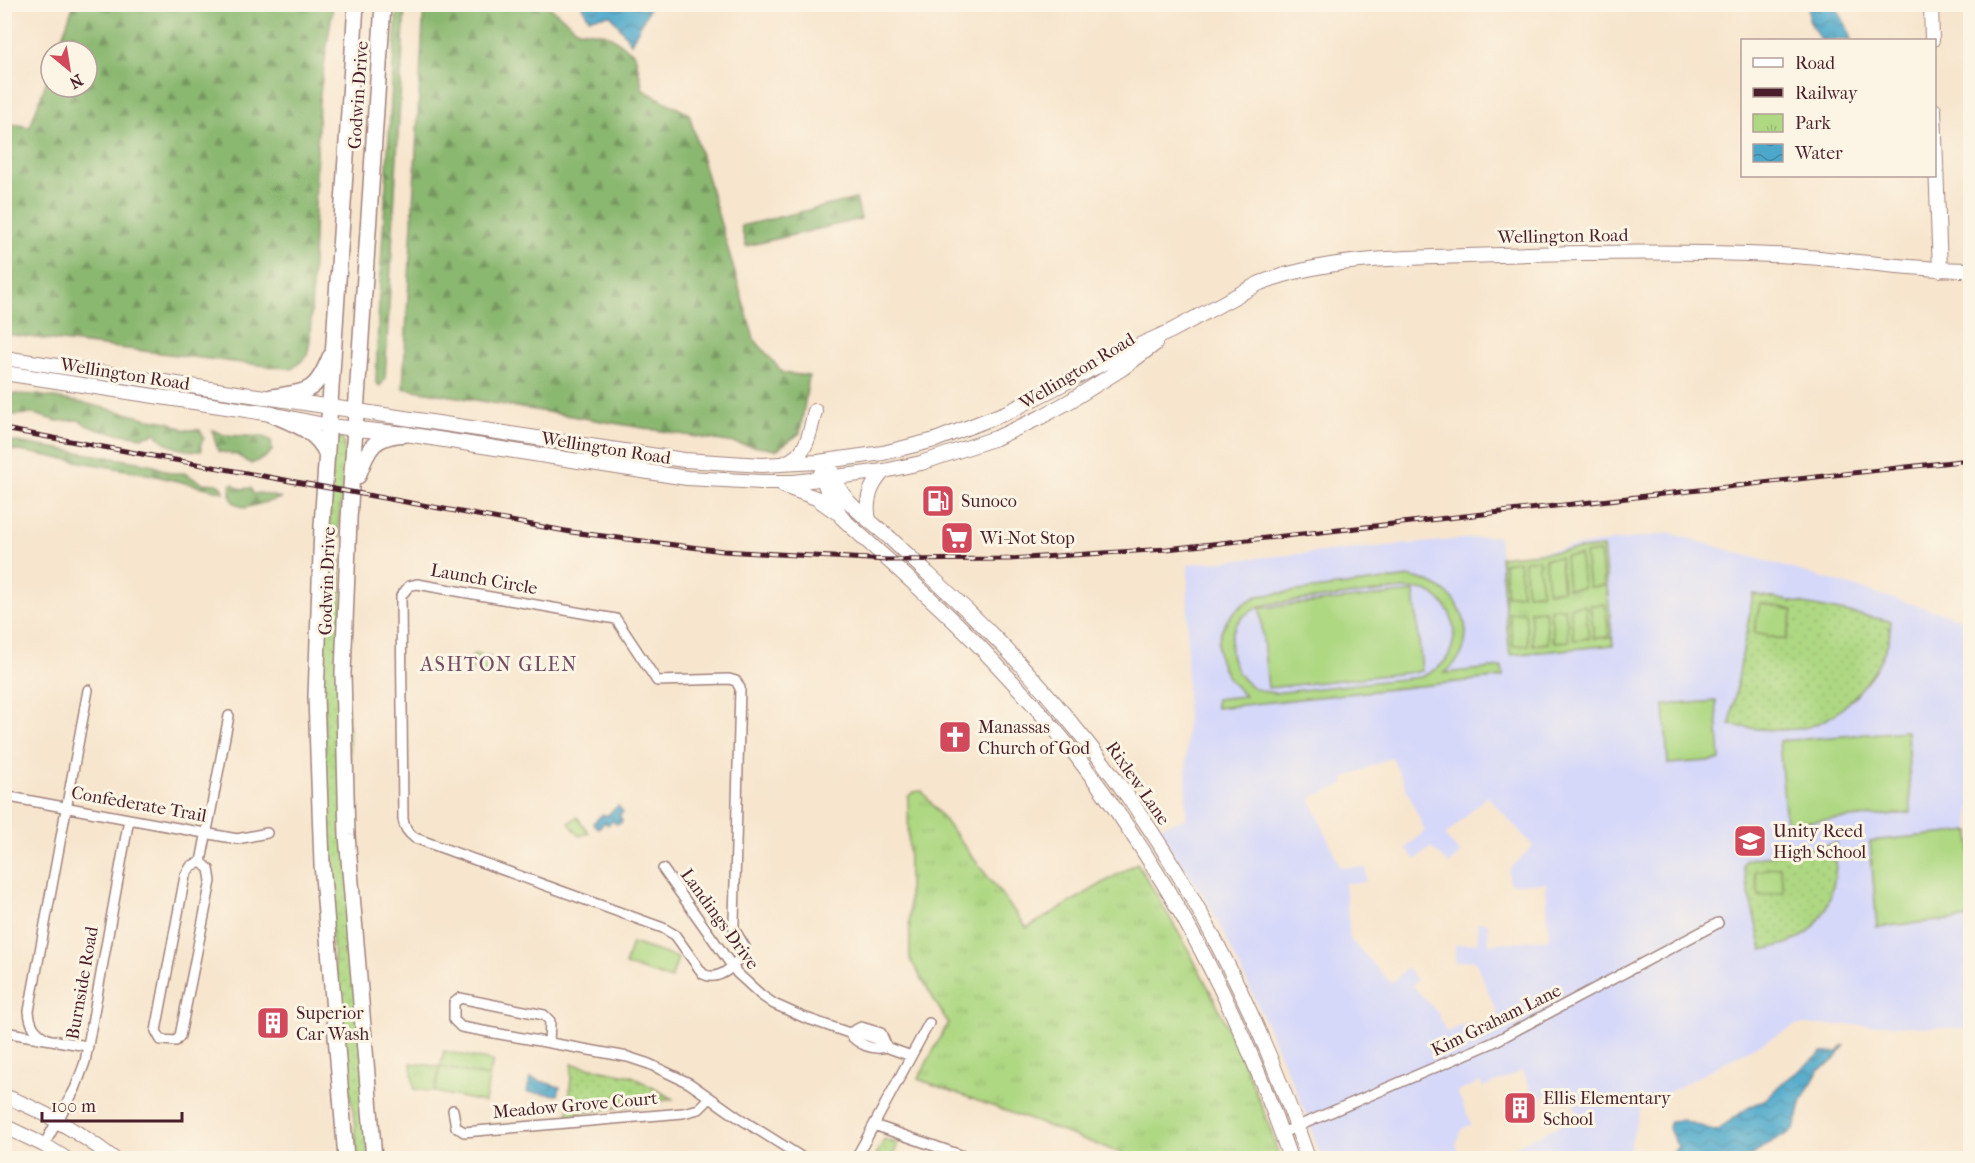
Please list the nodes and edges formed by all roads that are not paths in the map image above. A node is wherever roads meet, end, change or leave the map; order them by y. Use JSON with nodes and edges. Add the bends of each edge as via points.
{"nodes":[{"id":1,"x":356,"y":4,"type":"edge"},
{"id":2,"x":383,"y":4,"type":"edge"},
{"id":3,"x":1931,"y":4,"type":"edge"},
{"id":4,"x":1932,"y":39,"type":"edge"},
{"id":5,"x":1936,"y":142,"type":"edge"},
{"id":6,"x":1940,"y":270,"type":"junction"},
{"id":7,"x":1971,"y":270,"type":"edge"},
{"id":8,"x":1171,"y":331,"type":"junction"},
{"id":9,"x":334,"y":346,"type":"junction"},
{"id":10,"x":4,"y":358,"type":"edge"},
{"id":11,"x":4,"y":373,"type":"edge"},
{"id":12,"x":272,"y":398,"type":"junction"},
{"id":13,"x":330,"y":408,"type":"junction"},
{"id":14,"x":357,"y":411,"type":"junction"},
{"id":15,"x":815,"y":411,"type":"dead end"},
{"id":16,"x":271,"y":414,"type":"junction"},
{"id":17,"x":329,"y":426,"type":"junction"},
{"id":18,"x":356,"y":429,"type":"junction"},
{"id":19,"x":406,"y":435,"type":"junction"},
{"id":20,"x":327,"y":456,"type":"junction"},
{"id":21,"x":824,"y":462,"type":"junction"},
{"id":22,"x":782,"y":464,"type":"junction"},
{"id":23,"x":884,"y":471,"type":"junction"},
{"id":24,"x":828,"y":479,"type":"junction"},
{"id":25,"x":761,"y":483,"type":"junction"},
{"id":26,"x":351,"y":493,"type":"junction"},
{"id":27,"x":842,"y":518,"type":"junction"},
{"id":28,"x":869,"y":520,"type":"junction"},
{"id":29,"x":88,"y":690,"type":"dead end"},
{"id":30,"x":229,"y":716,"type":"dead end"},
{"id":31,"x":4,"y":796,"type":"edge"},
{"id":32,"x":66,"y":808,"type":"junction"},
{"id":33,"x":129,"y":819,"type":"junction"},
{"id":34,"x":267,"y":833,"type":"dead end"},
{"id":35,"x":206,"y":834,"type":"junction"},
{"id":36,"x":201,"y":862,"type":"junction"},
{"id":37,"x":663,"y":869,"type":"dead end"},
{"id":38,"x":1718,"y":923,"type":"dead end"},
{"id":39,"x":732,"y":966,"type":"junction"},
{"id":40,"x":928,"y":1023,"type":"dead end"},
{"id":41,"x":4,"y":1032,"type":"edge"},
{"id":42,"x":849,"y":1033,"type":"junction"},
{"id":43,"x":48,"y":1039,"type":"junction"},
{"id":44,"x":549,"y":1043,"type":"junction"},
{"id":45,"x":87,"y":1046,"type":"junction"},
{"id":46,"x":886,"y":1047,"type":"junction"},
{"id":47,"x":911,"y":1056,"type":"junction"},
{"id":48,"x":4,"y":1096,"type":"edge"},
{"id":49,"x":710,"y":1098,"type":"junction"},
{"id":50,"x":453,"y":1110,"type":"dead end"},
{"id":51,"x":59,"y":1120,"type":"junction"},
{"id":52,"x":874,"y":1125,"type":"junction"},
{"id":53,"x":4,"y":1126,"type":"edge"},
{"id":54,"x":1297,"y":1127,"type":"junction"},
{"id":55,"x":1282,"y":1133,"type":"junction"},
{"id":56,"x":44,"y":1145,"type":"junction"},
{"id":57,"x":374,"y":1154,"type":"edge"},
{"id":58,"x":345,"y":1157,"type":"edge"},
{"id":59,"x":65,"y":1158,"type":"edge"},
{"id":60,"x":112,"y":1158,"type":"edge"},
{"id":61,"x":803,"y":1158,"type":"edge"},
{"id":62,"x":856,"y":1158,"type":"edge"},
{"id":63,"x":969,"y":1158,"type":"edge"},
{"id":64,"x":1290,"y":1158,"type":"edge"},
{"id":65,"x":1308,"y":1158,"type":"edge"}],
"edges":[{"from":1,"to":9,"type":"main road","name":"Godwin Drive"},
{"from":2,"to":14,"type":"main road","name":"Godwin Drive"},
{"from":3,"to":4,"type":"main road"},
{"from":5,"to":6,"type":"main road"},
{"from":6,"to":7,"type":"main road","name":"Wellington Road"},
{"from":6,"to":8,"type":"main road","name":"Wellington Road","via":[[1863,261],[1715,253],[1560,253],[1362,260],[1277,277]]},
{"from":8,"to":21,"type":"main road","name":"Wellington Road","via":[[976,426],[883,453]]},
{"from":8,"to":23,"type":"main road","name":"Wellington Road","via":[[1123,368],[1041,417],[996,438]]},
{"from":9,"to":12,"type":"main road","via":[[315,386],[309,391]]},
{"from":9,"to":13,"type":"main road","name":"Godwin Drive"},
{"from":10,"to":12,"type":"main road","name":"Wellington Road"},
{"from":11,"to":16,"type":"main road","name":"Wellington Road"},
{"from":12,"to":13,"type":"main road","name":"Wellington Road"},
{"from":13,"to":14,"type":"main road","name":"Wellington Road"},
{"from":13,"to":17,"type":"main road","name":"Godwin Drive"},
{"from":14,"to":18,"type":"main road","name":"Godwin Drive"},
{"from":14,"to":22,"type":"main road","name":"Wellington Road","via":[[684,460]]},
{"from":15,"to":22,"type":"main road","via":[[806,448],[794,460]]},
{"from":16,"to":17,"type":"main road","name":"Wellington Road"},
{"from":16,"to":20,"type":"main road","via":[[308,430]]},
{"from":17,"to":18,"type":"main road","name":"Wellington Road"},
{"from":17,"to":20,"type":"main road","name":"Godwin Drive"},
{"from":18,"to":19,"type":"main road","name":"Wellington Road"},
{"from":18,"to":26,"type":"main road","name":"Godwin Drive"},
{"from":19,"to":25,"type":"main road","name":"Wellington Road","via":[[687,478]]},
{"from":19,"to":26,"type":"main road","via":[[386,437],[372,446]]},
{"from":20,"to":58,"type":"main road","name":"Godwin Drive","via":[[318,609],[318,789]]},
{"from":21,"to":22,"type":"main road","name":"Wellington Road"},
{"from":21,"to":24,"type":"main road","name":"Rixlew Lane"},
{"from":23,"to":24,"type":"main road","name":"Wellington Road"},
{"from":23,"to":28,"type":"main road","via":[[870,492]]},
{"from":24,"to":25,"type":"main road","name":"Wellington Road"},
{"from":24,"to":27,"type":"main road","name":"Rixlew Lane","via":[[829,496]]},
{"from":24,"to":28,"type":"main road","name":"Rixlew Lane"},
{"from":25,"to":27,"type":"main road","via":[[801,491],[828,505]]},
{"from":26,"to":57,"type":"main road","name":"Godwin Drive","via":[[343,673],[344,777]]},
{"from":27,"to":55,"type":"main road","name":"Rixlew Lane","via":[[980,646],[1073,753],[1110,803],[1163,884],[1219,986]]},
{"from":28,"to":54,"type":"main road","name":"Rixlew Lane","via":[[996,639],[1117,782],[1166,855],[1228,965]]},
{"from":29,"to":32,"type":"street"},
{"from":30,"to":35,"type":"street"},
{"from":31,"to":32,"type":"street","name":"Confederate Trail"},
{"from":32,"to":33,"type":"street","name":"Confederate Trail"},
{"from":32,"to":43,"type":"street","via":[[29,1011],[33,1028]]},
{"from":33,"to":35,"type":"street","name":"Confederate Trail"},
{"from":33,"to":45,"type":"street","name":"Burnside Road"},
{"from":34,"to":35,"type":"street","name":"Confederate Trail","via":[[237,839]]},
{"from":35,"to":36,"type":"street"},
{"from":36,"to":36,"type":"street","via":[[209,869],[211,881],[180,1036],[176,1041],[161,1040],[156,1031],[185,876],[191,866]]},
{"from":37,"to":39,"type":"street","name":"Landings Drive"},
{"from":38,"to":54,"type":"street","name":"Kim Graham Lane","via":[[1492,1043]]},
{"from":39,"to":39,"type":"street","name":"Launch Circle","via":[[742,957],[745,947],[734,929],[740,688],[736,681],[657,681],[616,619],[417,584],[409,586],[401,596],[403,819],[409,834],[663,928],[675,935],[703,974],[721,974]]},
{"from":39,"to":42,"type":"street","name":"Landings Drive","via":[[748,985],[774,1004]]},
{"from":40,"to":47,"type":"street"},
{"from":41,"to":43,"type":"street"},
{"from":42,"to":46,"type":"street","name":"Landings Drive","via":[[856,1041],[875,1049]]},
{"from":42,"to":46,"type":"street","name":"Landings Drive","via":[[861,1027],[881,1033]]},
{"from":43,"to":45,"type":"street"},
{"from":44,"to":44,"type":"street","via":[[550,1021],[544,1015],[460,998],[454,1003],[454,1020],[461,1027]]},
{"from":44,"to":49,"type":"street","via":[[650,1064]]},
{"from":45,"to":51,"type":"street","name":"Burnside Road","via":[[81,1077]]},
{"from":46,"to":47,"type":"street","name":"Landings Drive"},
{"from":47,"to":52,"type":"street"},
{"from":48,"to":51,"type":"main road"},
{"from":49,"to":50,"type":"street","name":"Meadow Grove Court","via":[[699,1109],[684,1113],[464,1132],[456,1126]]},
{"from":49,"to":61,"type":"street"},
{"from":51,"to":56,"type":"street","name":"Burnside Road"},
{"from":51,"to":60,"type":"main road"},
{"from":52,"to":62,"type":"street"},
{"from":52,"to":63,"type":"street"},
{"from":53,"to":56,"type":"main road"},
{"from":54,"to":55,"type":"street","name":"Kim Graham Lane"},
{"from":54,"to":65,"type":"main road","name":"Rixlew Lane"},
{"from":55,"to":64,"type":"main road","name":"Rixlew Lane"},
{"from":56,"to":59,"type":"main road"}]}
